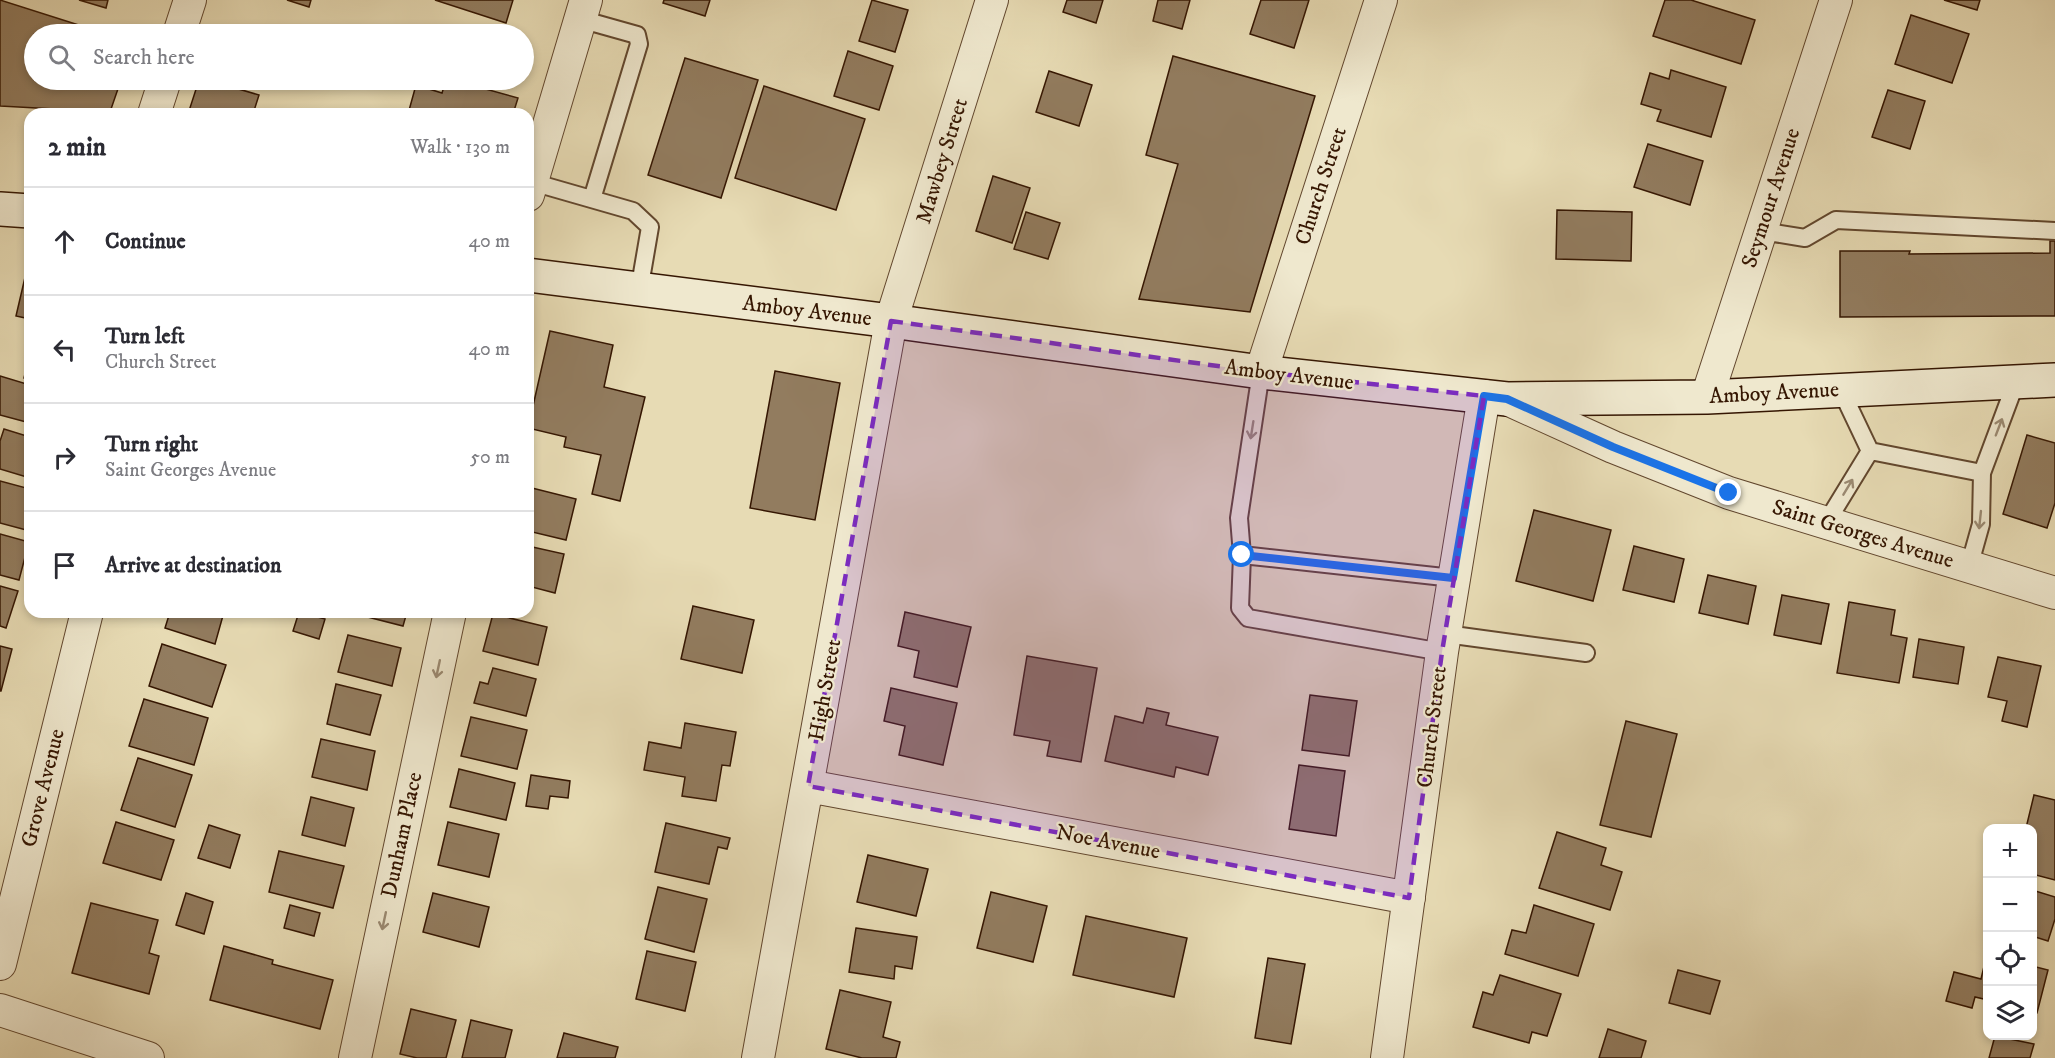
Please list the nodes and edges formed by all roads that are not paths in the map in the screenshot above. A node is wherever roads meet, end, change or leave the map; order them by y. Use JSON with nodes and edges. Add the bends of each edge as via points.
{"nodes":[{"id":1,"x":190,"y":0,"type":"edge"},
{"id":2,"x":992,"y":0,"type":"edge"},
{"id":3,"x":1381,"y":0,"type":"edge"},
{"id":4,"x":1836,"y":0,"type":"edge"},
{"id":5,"x":583,"y":9,"type":"edge"},
{"id":6,"x":182,"y":24,"type":"edge"},
{"id":7,"x":162,"y":90,"type":"edge"},
{"id":8,"x":156,"y":108,"type":"edge"},
{"id":9,"x":534,"y":174,"type":"edge"},
{"id":10,"x":534,"y":189,"type":"edge"},
{"id":11,"x":592,"y":199,"type":"junction"},
{"id":12,"x":0,"y":209,"type":"edge"},
{"id":13,"x":24,"y":211,"type":"edge"},
{"id":14,"x":1761,"y":231,"type":"junction"},
{"id":15,"x":2055,"y":231,"type":"edge"},
{"id":16,"x":534,"y":276,"type":"edge"},
{"id":17,"x":639,"y":291,"type":"junction"},
{"id":18,"x":891,"y":321,"type":"junction"},
{"id":19,"x":1261,"y":372,"type":"junction"},
{"id":20,"x":2055,"y":380,"type":"edge"},
{"id":21,"x":2016,"y":382,"type":"junction"},
{"id":22,"x":1840,"y":390,"type":"junction"},
{"id":23,"x":1707,"y":397,"type":"junction"},
{"id":24,"x":1496,"y":398,"type":"junction"},
{"id":25,"x":1870,"y":451,"type":"junction"},
{"id":26,"x":1982,"y":473,"type":"junction"},
{"id":27,"x":1826,"y":523,"type":"junction"},
{"id":28,"x":1242,"y":555,"type":"junction"},
{"id":29,"x":1969,"y":567,"type":"junction"},
{"id":30,"x":1453,"y":578,"type":"junction"},
{"id":31,"x":2055,"y":593,"type":"edge"},
{"id":32,"x":86,"y":618,"type":"edge"},
{"id":33,"x":449,"y":618,"type":"edge"},
{"id":34,"x":1444,"y":643,"type":"junction"},
{"id":35,"x":1586,"y":653,"type":"dead end"},
{"id":36,"x":808,"y":786,"type":"junction"},
{"id":37,"x":1409,"y":898,"type":"junction"},
{"id":38,"x":0,"y":964,"type":"edge"},
{"id":39,"x":0,"y":1010,"type":"edge"},
{"id":40,"x":148,"y":1058,"type":"edge"},
{"id":41,"x":354,"y":1058,"type":"edge"},
{"id":42,"x":758,"y":1058,"type":"edge"},
{"id":43,"x":1387,"y":1058,"type":"edge"}],
"edges":[{"from":1,"to":6,"type":"street"},
{"from":2,"to":18,"type":"street","name":"Mawbey Street"},
{"from":3,"to":19,"type":"street","name":"Church Street"},
{"from":4,"to":14,"type":"street","name":"Seymour Avenue"},
{"from":5,"to":9,"type":"street"},
{"from":5,"to":11,"type":"lane","via":[[637,35],[639,45]]},
{"from":7,"to":8,"type":"street"},
{"from":10,"to":11,"type":"lane"},
{"from":11,"to":17,"type":"lane","via":[[633,211],[650,227]]},
{"from":12,"to":13,"type":"main road"},
{"from":14,"to":15,"type":"lane","via":[[1805,238],[1836,220]]},
{"from":14,"to":23,"type":"street","name":"Seymour Avenue"},
{"from":16,"to":17,"type":"main road","name":"Amboy Avenue"},
{"from":17,"to":18,"type":"main road","name":"Amboy Avenue"},
{"from":18,"to":19,"type":"main road","name":"Amboy Avenue"},
{"from":18,"to":36,"type":"street","name":"High Street"},
{"from":19,"to":24,"type":"main road","name":"Amboy Avenue"},
{"from":19,"to":28,"type":"lane","one_way":true,"via":[[1239,518]]},
{"from":20,"to":21,"type":"main road","name":"Amboy Avenue"},
{"from":21,"to":22,"type":"main road","name":"Amboy Avenue"},
{"from":26,"to":21,"type":"lane","one_way":true},
{"from":22,"to":23,"type":"main road","name":"Amboy Avenue"},
{"from":22,"to":25,"type":"lane"},
{"from":23,"to":24,"type":"main road","name":"Amboy Avenue"},
{"from":24,"to":27,"type":"street","name":"Saint Georges Avenue","via":[[1729,493]]},
{"from":24,"to":30,"type":"street","name":"Church Street"},
{"from":25,"to":26,"type":"lane"},
{"from":27,"to":25,"type":"lane","one_way":true},
{"from":26,"to":29,"type":"lane","one_way":true,"via":[[1981,524]]},
{"from":27,"to":29,"type":"street","name":"Saint Georges Avenue"},
{"from":28,"to":30,"type":"lane"},
{"from":28,"to":34,"type":"lane","via":[[1240,608],[1248,618]]},
{"from":29,"to":31,"type":"street","name":"Saint Georges Avenue"},
{"from":30,"to":34,"type":"street","name":"Church Street"},
{"from":32,"to":38,"type":"street","name":"Grove Avenue"},
{"from":33,"to":41,"type":"street","name":"Dunham Place","one_way":true},
{"from":34,"to":35,"type":"lane"},
{"from":34,"to":37,"type":"street","name":"Church Street"},
{"from":36,"to":37,"type":"street","name":"Noe Avenue"},
{"from":36,"to":42,"type":"street","name":"High Street"},
{"from":37,"to":43,"type":"street","name":"Church Street"},
{"from":39,"to":40,"type":"street"}]}
